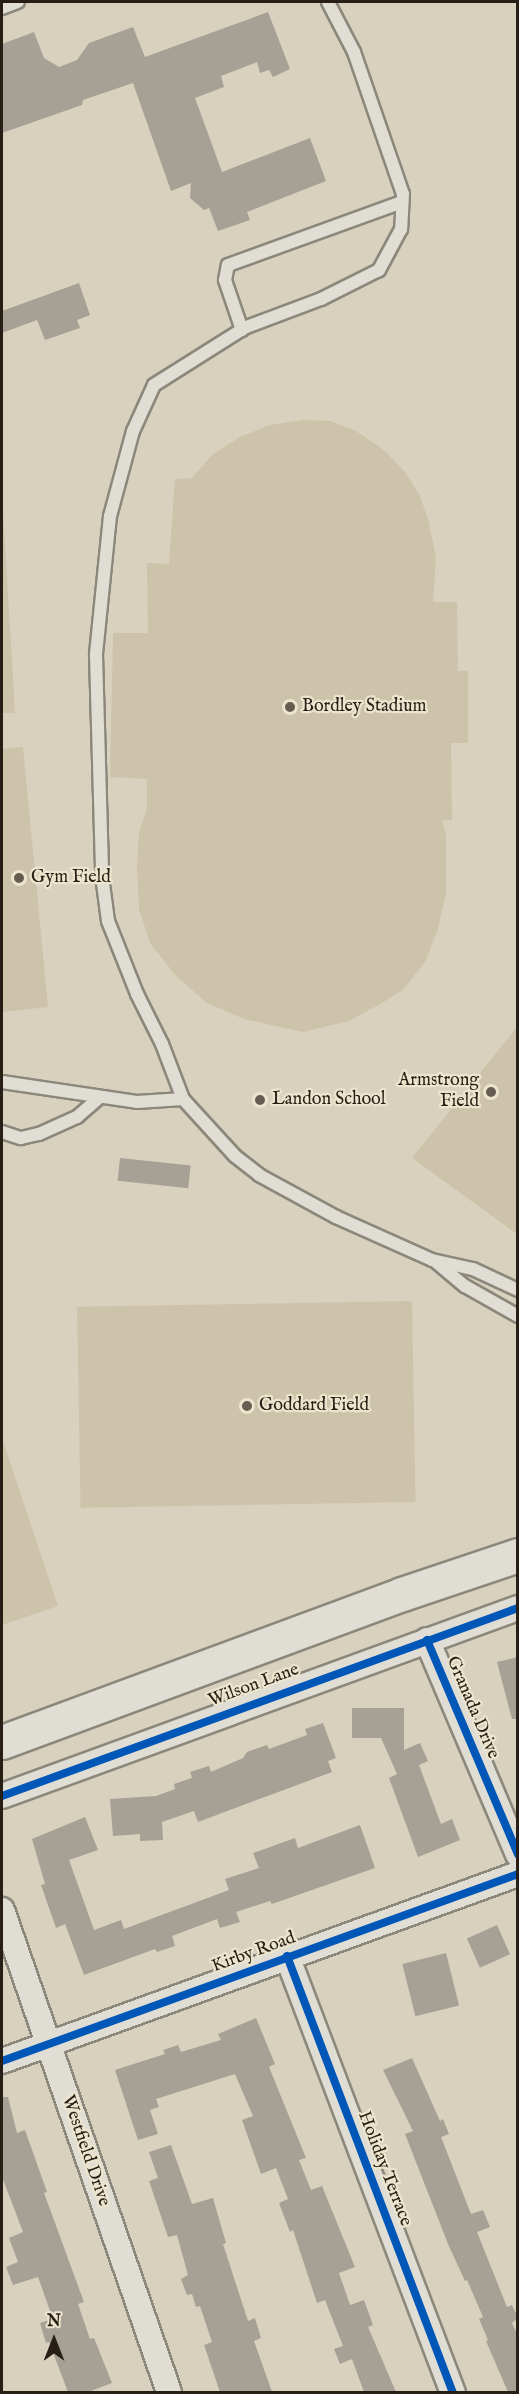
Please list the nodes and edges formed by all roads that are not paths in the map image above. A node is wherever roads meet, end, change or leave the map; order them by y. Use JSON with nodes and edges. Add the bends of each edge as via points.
{"nodes":[{"id":1,"x":18,"y":2,"type":"edge"},
{"id":2,"x":328,"y":2,"type":"edge"},
{"id":3,"x":2,"y":8,"type":"edge"},
{"id":4,"x":402,"y":202,"type":"junction"},
{"id":5,"x":242,"y":330,"type":"junction"},
{"id":6,"x":2,"y":1083,"type":"edge"},
{"id":7,"x":99,"y":1098,"type":"junction"},
{"id":8,"x":183,"y":1099,"type":"junction"},
{"id":9,"x":2,"y":1132,"type":"edge"},
{"id":10,"x":432,"y":1260,"type":"junction"},
{"id":11,"x":518,"y":1290,"type":"edge"},
{"id":12,"x":518,"y":1316,"type":"edge"},
{"id":13,"x":518,"y":1555,"type":"edge"},
{"id":14,"x":518,"y":1608,"type":"edge"},
{"id":15,"x":427,"y":1640,"type":"junction"},
{"id":16,"x":2,"y":1743,"type":"edge"},
{"id":17,"x":2,"y":1796,"type":"edge"},
{"id":18,"x":518,"y":1854,"type":"edge"},
{"id":19,"x":518,"y":1874,"type":"edge"},
{"id":20,"x":2,"y":1910,"type":"edge"},
{"id":21,"x":287,"y":1956,"type":"junction"},
{"id":22,"x":48,"y":2044,"type":"junction"},
{"id":23,"x":2,"y":2061,"type":"edge"},
{"id":24,"x":169,"y":2392,"type":"edge"},
{"id":25,"x":453,"y":2392,"type":"edge"}],
"edges":[{"from":1,"to":3,"type":"lane"},
{"from":2,"to":4,"type":"lane","via":[[354,52],[403,194]]},
{"from":4,"to":5,"type":"lane","via":[[401,229],[379,270],[321,299]]},
{"from":4,"to":5,"type":"lane","via":[[228,266],[225,280]]},
{"from":5,"to":8,"type":"lane","via":[[154,385],[133,431],[110,516],[96,655],[102,876],[108,921]]},
{"from":6,"to":7,"type":"lane"},
{"from":7,"to":8,"type":"lane","via":[[137,1102]]},
{"from":7,"to":9,"type":"lane","via":[[77,1117],[39,1134],[21,1138]]},
{"from":8,"to":10,"type":"lane","via":[[235,1156],[259,1175],[336,1217]]},
{"from":10,"to":11,"type":"lane","via":[[473,1269]]},
{"from":10,"to":12,"type":"lane","via":[[465,1286]]},
{"from":13,"to":16,"type":"main road","name":"Wilson Lane","via":[[402,1594]]},
{"from":14,"to":15,"type":"street","name":"Wilson Lane"},
{"from":15,"to":17,"type":"street","name":"Wilson Lane"},
{"from":15,"to":18,"type":"street","name":"Granada Drive"},
{"from":19,"to":21,"type":"street","name":"Kirby Road"},
{"from":20,"to":22,"type":"street","name":"Westfield Drive"},
{"from":21,"to":22,"type":"street","name":"Kirby Road"},
{"from":21,"to":25,"type":"street","name":"Holiday Terrace"},
{"from":22,"to":23,"type":"street","name":"Kirby Road"},
{"from":22,"to":24,"type":"street","name":"Westfield Drive"}]}
